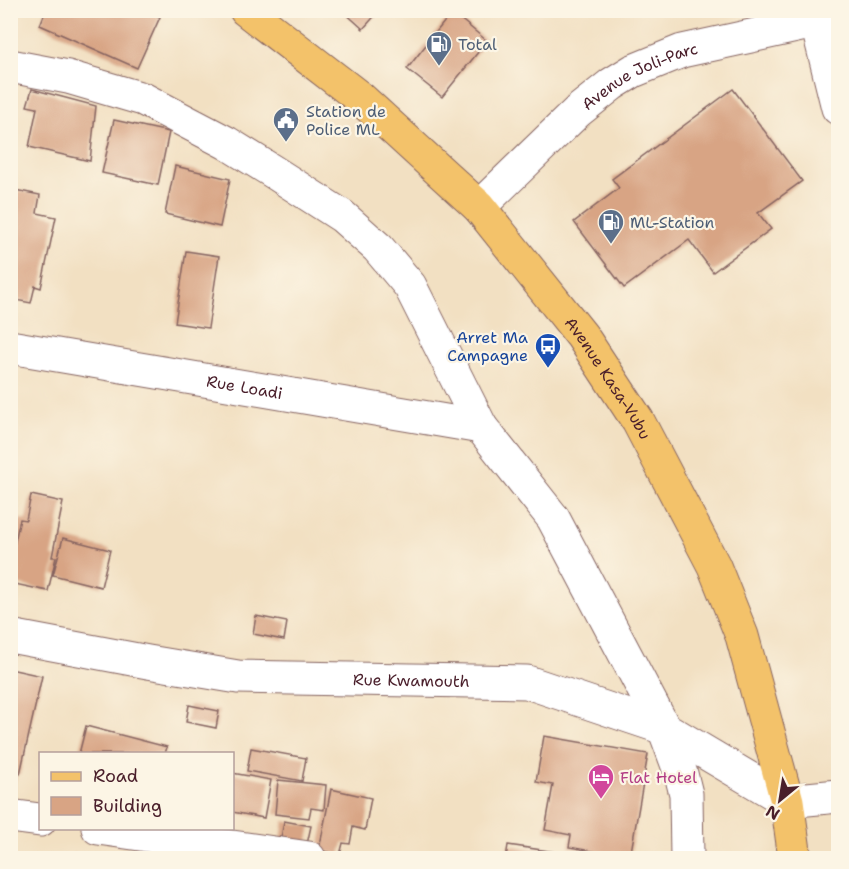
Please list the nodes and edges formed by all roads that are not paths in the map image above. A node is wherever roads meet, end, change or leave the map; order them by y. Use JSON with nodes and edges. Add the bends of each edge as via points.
{"nodes":[{"id":1,"x":246,"y":10,"type":"edge"},
{"id":2,"x":824,"y":17,"type":"edge"},
{"id":3,"x":10,"y":66,"type":"edge"},
{"id":4,"x":838,"y":108,"type":"edge"},
{"id":5,"x":479,"y":207,"type":"junction"},
{"id":6,"x":10,"y":347,"type":"edge"},
{"id":7,"x":481,"y":427,"type":"junction"},
{"id":8,"x":10,"y":636,"type":"edge"},
{"id":9,"x":664,"y":728,"type":"junction"},
{"id":10,"x":838,"y":796,"type":"edge"},
{"id":11,"x":787,"y":801,"type":"junction"},
{"id":12,"x":10,"y":816,"type":"edge"},
{"id":13,"x":39,"y":820,"type":"edge"},
{"id":14,"x":112,"y":830,"type":"edge"},
{"id":15,"x":309,"y":858,"type":"edge"},
{"id":16,"x":687,"y":858,"type":"edge"},
{"id":17,"x":795,"y":858,"type":"edge"}],
"edges":[{"from":1,"to":5,"type":"main road","name":"Avenue Kasa-Vubu","via":[[360,98]]},
{"from":2,"to":4,"type":"street"},
{"from":2,"to":5,"type":"street","name":"Avenue Joli-Parc","via":[[682,51],[633,71],[578,111]]},
{"from":3,"to":7,"type":"street","via":[[68,77],[143,99],[227,143],[342,216],[378,248],[410,286]]},
{"from":5,"to":11,"type":"main road","name":"Avenue Kasa-Vubu","via":[[582,336],[638,421],[666,473],[714,566],[742,636]]},
{"from":6,"to":7,"type":"street","name":"Rue Loadi"},
{"from":7,"to":9,"type":"street","via":[[554,519]]},
{"from":8,"to":9,"type":"street","name":"Rue Kwamouth","via":[[238,677],[527,682]]},
{"from":9,"to":11,"type":"street","name":"Rue Kwamouth"},
{"from":9,"to":16,"type":"street","via":[[686,794]]},
{"from":10,"to":11,"type":"street"},
{"from":11,"to":17,"type":"main road","name":"Avenue Kasa-Vubu"},
{"from":12,"to":13,"type":"street"},
{"from":14,"to":15,"type":"street"}]}
